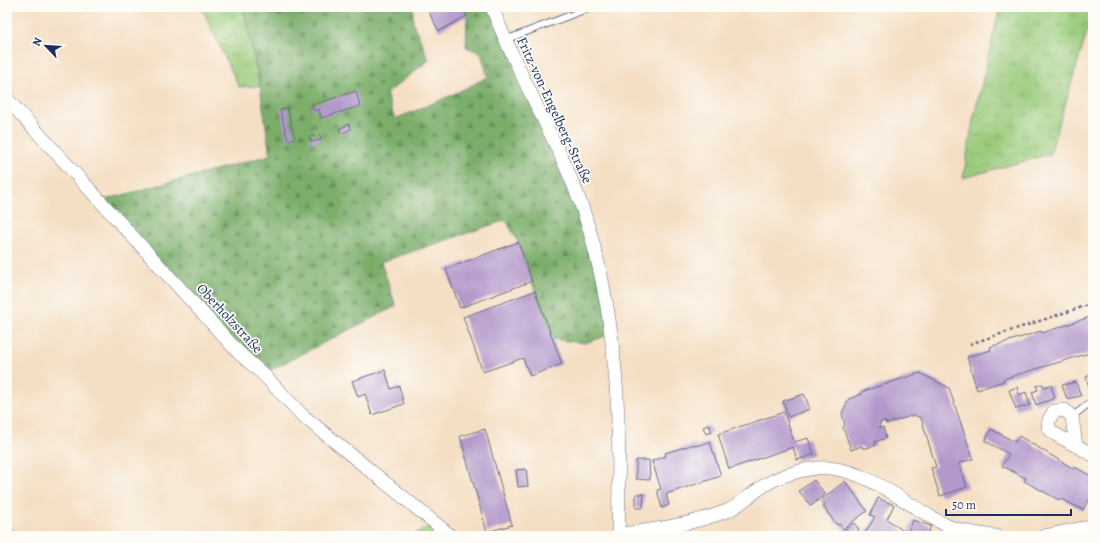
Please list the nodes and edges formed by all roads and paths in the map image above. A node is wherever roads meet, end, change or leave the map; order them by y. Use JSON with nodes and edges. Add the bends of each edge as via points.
{"nodes":[{"id":1,"x":492,"y":7,"type":"edge"},
{"id":2,"x":592,"y":7,"type":"edge"},
{"id":3,"x":504,"y":40,"type":"junction"},
{"id":4,"x":7,"y":99,"type":"edge"},
{"id":5,"x":1093,"y":307,"type":"edge"},
{"id":6,"x":970,"y":344,"type":"dead end"},
{"id":7,"x":1093,"y":400,"type":"edge"},
{"id":8,"x":1072,"y":417,"type":"junction"},
{"id":9,"x":1076,"y":446,"type":"junction"},
{"id":10,"x":1093,"y":455,"type":"edge"},
{"id":11,"x":1093,"y":526,"type":"edge"},
{"id":12,"x":451,"y":536,"type":"edge"},
{"id":13,"x":618,"y":536,"type":"edge"},
{"id":14,"x":996,"y":536,"type":"edge"},
{"id":15,"x":1044,"y":536,"type":"edge"}],
"edges":[{"from":1,"to":3,"type":"street","name":"Fritz-von-Engelberg-Straße"},
{"from":2,"to":3,"type":"lane"},
{"from":3,"to":13,"type":"street","name":"Fritz-von-Engelberg-Straße","via":[[562,157],[585,216],[602,281],[612,334],[618,400]]},
{"from":4,"to":12,"type":"street","name":"Oberholzstraße","via":[[240,354],[302,415]]},
{"from":5,"to":6,"type":"path","via":[[1091,304]]},
{"from":7,"to":8,"type":"lane"},
{"from":8,"to":9,"type":"street"},
{"from":8,"to":9,"type":"street","via":[[1065,410],[1054,411],[1048,420],[1048,427],[1053,433]]},
{"from":9,"to":10,"type":"street"},
{"from":11,"to":15,"type":"street"},
{"from":13,"to":14,"type":"street","via":[[684,525],[728,510],[769,482],[792,472],[829,468],[852,473],[876,483],[948,526]]}]}
